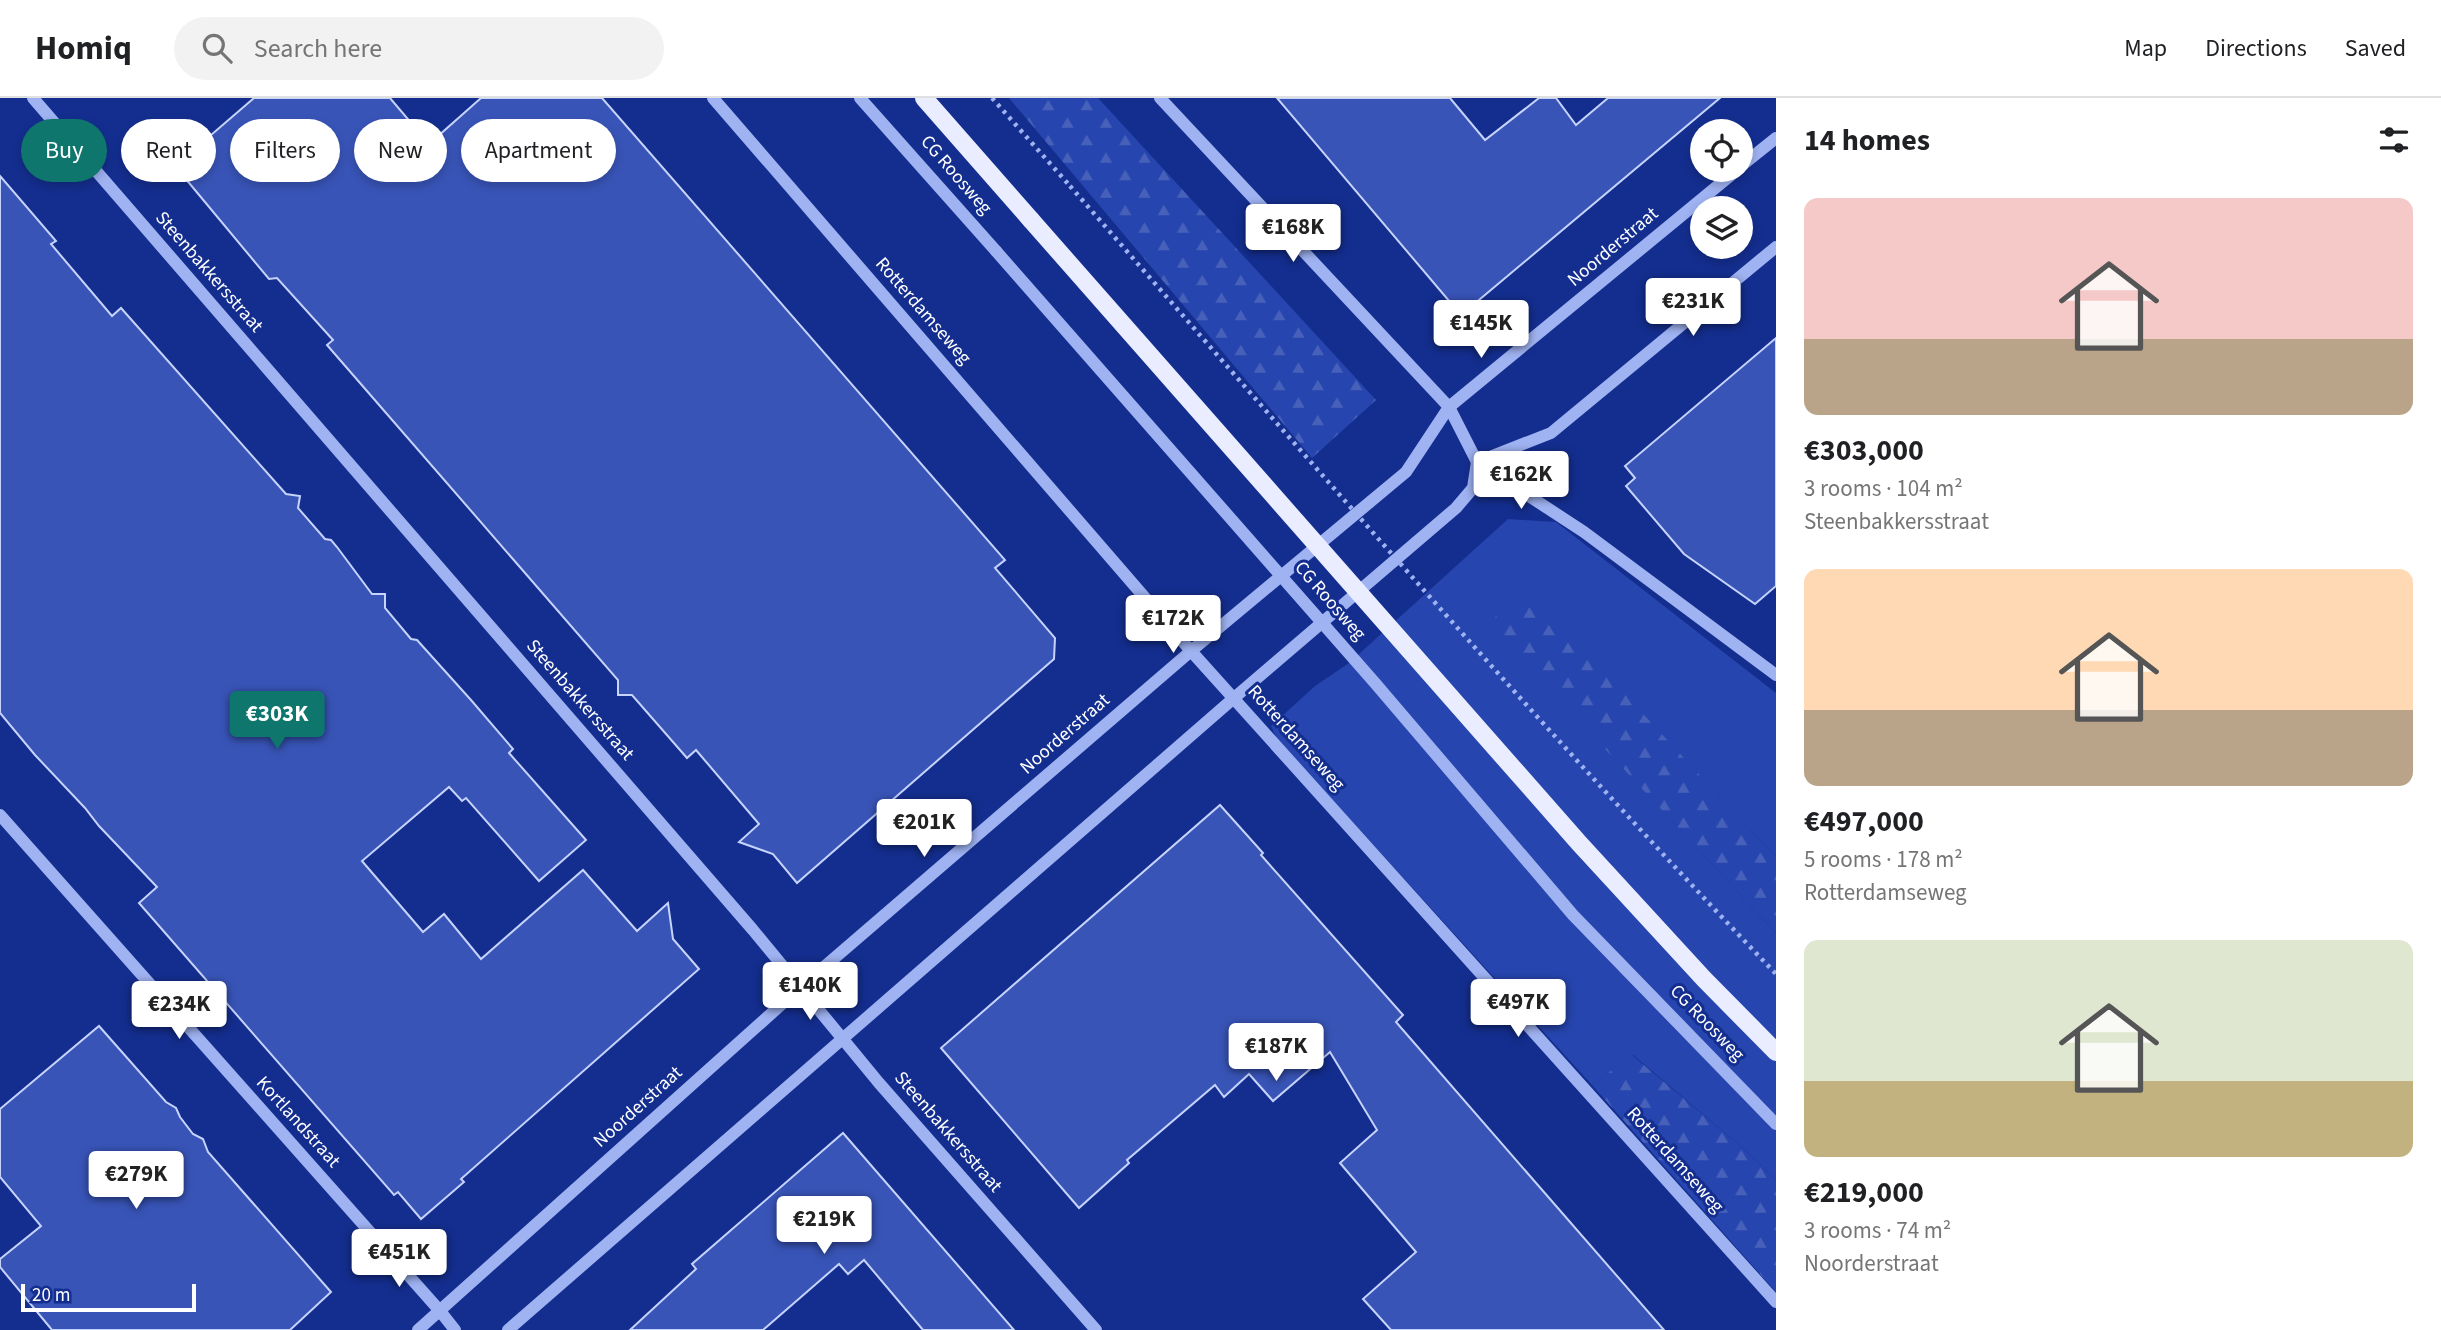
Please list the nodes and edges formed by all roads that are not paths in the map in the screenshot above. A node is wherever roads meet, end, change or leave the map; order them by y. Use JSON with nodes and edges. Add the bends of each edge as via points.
{"nodes":[{"id":1,"x":33,"y":98,"type":"edge"},
{"id":2,"x":713,"y":98,"type":"edge"},
{"id":3,"x":860,"y":98,"type":"edge"},
{"id":4,"x":925,"y":98,"type":"edge"},
{"id":5,"x":1160,"y":98,"type":"edge"},
{"id":6,"x":1776,"y":138,"type":"edge"},
{"id":7,"x":1753,"y":156,"type":"edge"},
{"id":8,"x":1722,"y":182,"type":"edge"},
{"id":9,"x":1776,"y":247,"type":"edge"},
{"id":10,"x":1449,"y":407,"type":"junction"},
{"id":11,"x":1477,"y":462,"type":"junction"},
{"id":12,"x":1191,"y":651,"type":"junction"},
{"id":13,"x":1776,"y":675,"type":"edge"},
{"id":14,"x":1234,"y":698,"type":"junction"},
{"id":15,"x":0,"y":815,"type":"edge"},
{"id":16,"x":802,"y":986,"type":"junction"},
{"id":17,"x":844,"y":1038,"type":"junction"},
{"id":18,"x":1776,"y":1052,"type":"edge"},
{"id":19,"x":1776,"y":1124,"type":"edge"},
{"id":20,"x":1776,"y":1302,"type":"edge"},
{"id":21,"x":440,"y":1311,"type":"junction"},
{"id":22,"x":418,"y":1330,"type":"edge"},
{"id":23,"x":455,"y":1330,"type":"edge"},
{"id":24,"x":508,"y":1330,"type":"edge"},
{"id":25,"x":1096,"y":1330,"type":"edge"}],
"edges":[{"from":1,"to":16,"type":"street","name":"Steenbakkersstraat"},
{"from":2,"to":12,"type":"street","name":"Rotterdamseweg"},
{"from":3,"to":19,"type":"street","name":"CG Roosweg","bridge":true,"via":[[1573,915]]},
{"from":4,"to":18,"type":"main road","name":"CG Roosweg","bridge":true,"via":[[1588,853]]},
{"from":5,"to":10,"type":"street"},
{"from":6,"to":7,"type":"street"},
{"from":8,"to":10,"type":"street","name":"Noorderstraat"},
{"from":9,"to":11,"type":"street","via":[[1551,433]]},
{"from":10,"to":11,"type":"street"},
{"from":10,"to":12,"type":"street","name":"Noorderstraat","via":[[1406,472]]},
{"from":11,"to":13,"type":"street","via":[[1584,532]]},
{"from":11,"to":14,"type":"street","via":[[1473,488],[1456,508]]},
{"from":12,"to":14,"type":"street","name":"Rotterdamseweg"},
{"from":12,"to":16,"type":"street","name":"Noorderstraat"},
{"from":14,"to":17,"type":"street"},
{"from":14,"to":20,"type":"street","name":"Rotterdamseweg"},
{"from":15,"to":21,"type":"street","name":"Kortlandstraat"},
{"from":16,"to":17,"type":"street","name":"Steenbakkersstraat"},
{"from":16,"to":21,"type":"street","name":"Noorderstraat"},
{"from":17,"to":24,"type":"street"},
{"from":17,"to":25,"type":"street","name":"Steenbakkersstraat"},
{"from":21,"to":22,"type":"street","name":"Noorderstraat"},
{"from":21,"to":23,"type":"street","name":"Kortlandstraat"}]}
